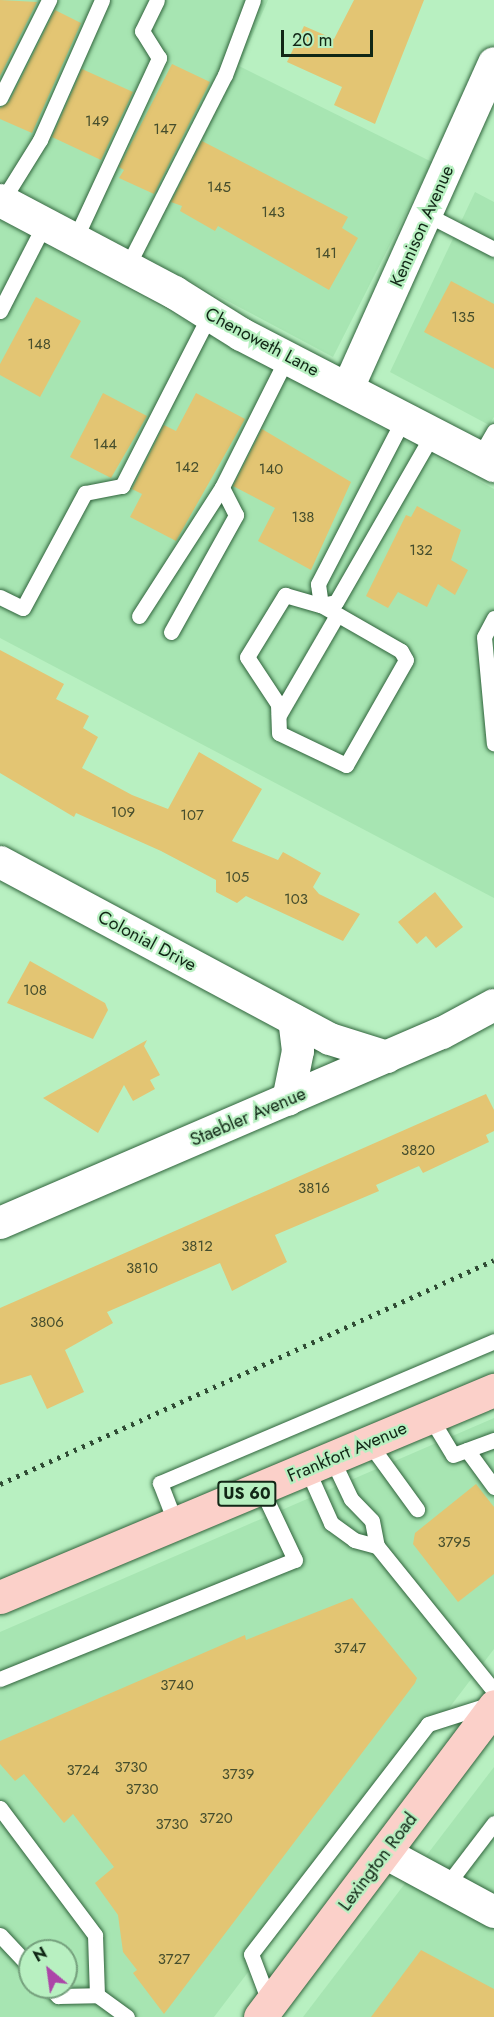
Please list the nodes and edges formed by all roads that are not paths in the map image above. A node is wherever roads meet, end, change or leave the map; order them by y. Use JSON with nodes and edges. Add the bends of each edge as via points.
{"nodes":[{"id":1,"x":49,"y":0,"type":"edge"},
{"id":2,"x":157,"y":0,"type":"edge"},
{"id":3,"x":253,"y":0,"type":"edge"},
{"id":4,"x":103,"y":2,"type":"edge"},
{"id":5,"x":494,"y":63,"type":"edge"},
{"id":6,"x":0,"y":98,"type":"edge"},
{"id":7,"x":1,"y":200,"type":"edge"},
{"id":8,"x":428,"y":215,"type":"junction"},
{"id":9,"x":45,"y":223,"type":"junction"},
{"id":10,"x":75,"y":240,"type":"junction"},
{"id":11,"x":494,"y":249,"type":"edge"},
{"id":12,"x":127,"y":267,"type":"junction"},
{"id":13,"x":0,"y":311,"type":"edge"},
{"id":14,"x":210,"y":314,"type":"junction"},
{"id":15,"x":288,"y":356,"type":"junction"},
{"id":16,"x":348,"y":388,"type":"junction"},
{"id":17,"x":404,"y":418,"type":"junction"},
{"id":18,"x":433,"y":433,"type":"junction"},
{"id":19,"x":489,"y":451,"type":"edge"},
{"id":20,"x":222,"y":487,"type":"junction"},
{"id":21,"x":0,"y":597,"type":"edge"},
{"id":22,"x":321,"y":605,"type":"junction"},
{"id":23,"x":337,"y":615,"type":"junction"},
{"id":24,"x":139,"y":616,"type":"dead end"},
{"id":25,"x":494,"y":618,"type":"edge"},
{"id":26,"x":171,"y":632,"type":"dead end"},
{"id":27,"x":279,"y":715,"type":"junction"},
{"id":28,"x":494,"y":744,"type":"edge"},
{"id":29,"x":0,"y":862,"type":"edge"},
{"id":30,"x":494,"y":1005,"type":"edge"},
{"id":31,"x":294,"y":1020,"type":"junction"},
{"id":32,"x":387,"y":1057,"type":"junction"},
{"id":33,"x":288,"y":1100,"type":"junction"},
{"id":34,"x":0,"y":1223,"type":"edge"},
{"id":35,"x":494,"y":1341,"type":"edge"},
{"id":36,"x":494,"y":1390,"type":"edge"},
{"id":37,"x":430,"y":1417,"type":"junction"},
{"id":38,"x":494,"y":1440,"type":"edge"},
{"id":39,"x":369,"y":1443,"type":"junction"},
{"id":40,"x":466,"y":1450,"type":"junction"},
{"id":41,"x":320,"y":1464,"type":"junction"},
{"id":42,"x":494,"y":1487,"type":"edge"},
{"id":43,"x":261,"y":1488,"type":"junction"},
{"id":44,"x":417,"y":1509,"type":"dead end"},
{"id":45,"x":176,"y":1524,"type":"junction"},
{"id":46,"x":377,"y":1546,"type":"junction"},
{"id":47,"x":0,"y":1597,"type":"edge"},
{"id":48,"x":0,"y":1679,"type":"edge"},
{"id":49,"x":494,"y":1691,"type":"edge"},
{"id":50,"x":494,"y":1705,"type":"edge"},
{"id":51,"x":0,"y":1808,"type":"edge"},
{"id":52,"x":494,"y":1823,"type":"edge"},
{"id":53,"x":385,"y":1853,"type":"junction"},
{"id":54,"x":446,"y":1886,"type":"junction"},
{"id":55,"x":494,"y":1912,"type":"edge"},
{"id":56,"x":0,"y":1935,"type":"edge"},
{"id":57,"x":18,"y":1954,"type":"edge"},
{"id":58,"x":78,"y":1995,"type":"edge"},
{"id":59,"x":97,"y":1995,"type":"junction"},
{"id":60,"x":265,"y":2010,"type":"edge"},
{"id":61,"x":127,"y":2017,"type":"edge"}],
"edges":[{"from":1,"to":6,"type":"lane"},
{"from":2,"to":10,"type":"lane","via":[[142,31],[159,58]]},
{"from":3,"to":12,"type":"lane","via":[[225,75]]},
{"from":4,"to":7,"type":"lane","via":[[40,140]]},
{"from":5,"to":8,"type":"street","name":"Kennison Avenue"},
{"from":7,"to":9,"type":"main road","name":"Chenoweth Lane"},
{"from":8,"to":11,"type":"lane"},
{"from":8,"to":16,"type":"street","name":"Kennison Avenue"},
{"from":9,"to":10,"type":"main road","name":"Chenoweth Lane"},
{"from":9,"to":13,"type":"lane"},
{"from":10,"to":12,"type":"main road","name":"Chenoweth Lane"},
{"from":12,"to":14,"type":"main road","name":"Chenoweth Lane"},
{"from":14,"to":15,"type":"main road","name":"Chenoweth Lane"},
{"from":14,"to":21,"type":"lane","via":[[122,486],[85,493],[23,608]]},
{"from":15,"to":16,"type":"main road","name":"Chenoweth Lane"},
{"from":15,"to":20,"type":"lane"},
{"from":16,"to":17,"type":"main road","name":"Chenoweth Lane"},
{"from":17,"to":18,"type":"main road","name":"Chenoweth Lane"},
{"from":17,"to":22,"type":"lane","via":[[318,584]]},
{"from":18,"to":19,"type":"main road","name":"Chenoweth Lane"},
{"from":18,"to":22,"type":"lane","via":[[336,602]]},
{"from":20,"to":24,"type":"lane"},
{"from":20,"to":26,"type":"lane","via":[[236,515]]},
{"from":22,"to":23,"type":"lane"},
{"from":22,"to":27,"type":"lane","via":[[285,595],[247,657],[278,704]]},
{"from":23,"to":27,"type":"lane"},
{"from":23,"to":27,"type":"lane","via":[[401,651],[406,660],[346,765],[279,733]]},
{"from":25,"to":28,"type":"lane","via":[[484,637]]},
{"from":29,"to":31,"type":"street","name":"Colonial Drive"},
{"from":30,"to":32,"type":"street","name":"Staebler Avenue"},
{"from":31,"to":32,"type":"street","name":"Colonial Drive"},
{"from":31,"to":33,"type":"street","via":[[298,1051]]},
{"from":32,"to":33,"type":"street","name":"Staebler Avenue"},
{"from":33,"to":34,"type":"street","name":"Staebler Avenue"},
{"from":35,"to":45,"type":"lane","via":[[160,1483]]},
{"from":36,"to":37,"type":"main road","name":"Frankfort Avenue","number":"US 60"},
{"from":37,"to":39,"type":"main road","name":"Frankfort Avenue","number":"US 60"},
{"from":37,"to":40,"type":"lane","via":[[453,1455]]},
{"from":38,"to":40,"type":"lane"},
{"from":39,"to":41,"type":"main road","name":"Frankfort Avenue","number":"US 60"},
{"from":39,"to":44,"type":"lane"},
{"from":40,"to":42,"type":"lane"},
{"from":41,"to":43,"type":"main road","name":"Frankfort Avenue","number":"US 60"},
{"from":41,"to":46,"type":"lane","via":[[372,1521]]},
{"from":41,"to":46,"type":"lane","via":[[331,1523],[354,1540]]},
{"from":43,"to":45,"type":"main road","name":"Frankfort Avenue","number":"US 60"},
{"from":43,"to":48,"type":"lane","via":[[295,1560]]},
{"from":45,"to":47,"type":"main road","name":"Frankfort Avenue","number":"US 60"},
{"from":46,"to":49,"type":"lane"},
{"from":50,"to":53,"type":"main road","name":"Lexington Road"},
{"from":50,"to":60,"type":"lane","via":[[428,1724],[251,1954]]},
{"from":51,"to":59,"type":"lane","via":[[95,1935]]},
{"from":52,"to":54,"type":"lane"},
{"from":53,"to":54,"type":"street"},
{"from":53,"to":60,"type":"main road","name":"Lexington Road"},
{"from":54,"to":55,"type":"street"},
{"from":56,"to":57,"type":"lane"},
{"from":58,"to":59,"type":"lane"},
{"from":59,"to":61,"type":"lane"}]}
